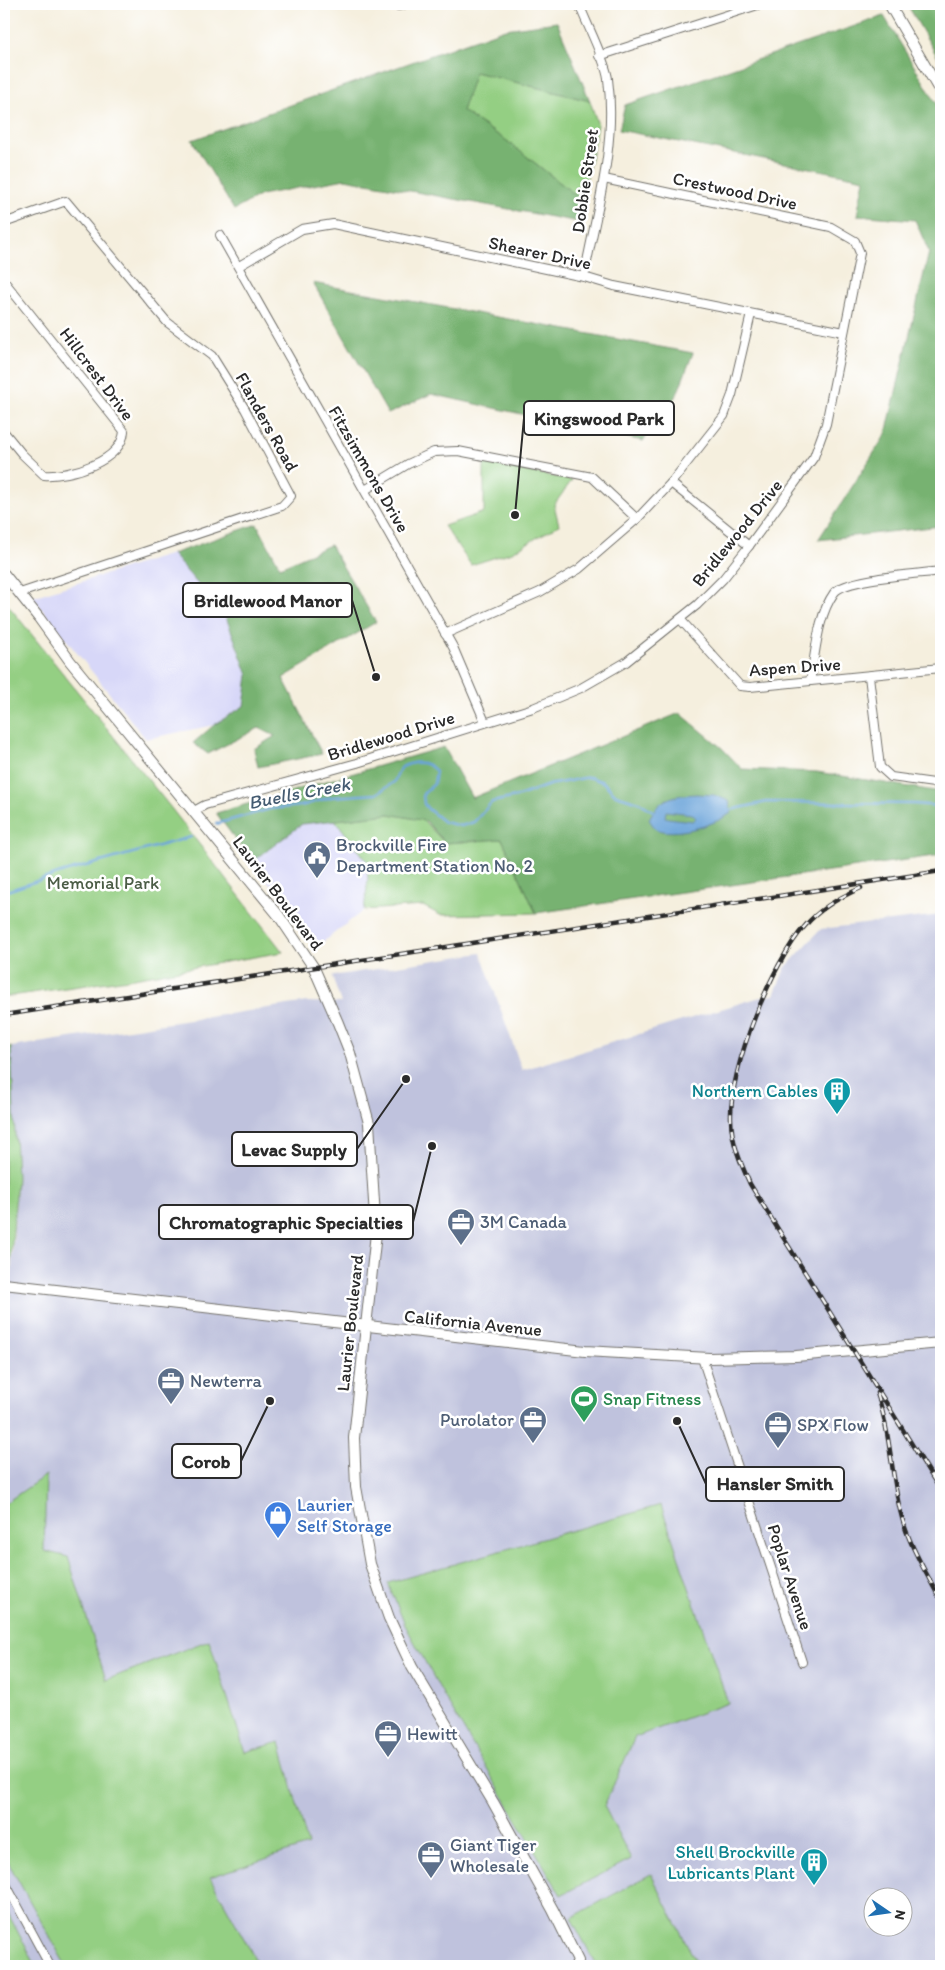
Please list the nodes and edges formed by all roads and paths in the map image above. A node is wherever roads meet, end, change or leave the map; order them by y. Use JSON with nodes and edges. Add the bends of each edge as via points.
{"nodes":[{"id":1,"x":382,"y":4,"type":"edge"},
{"id":2,"x":406,"y":4,"type":"edge"},
{"id":3,"x":579,"y":4,"type":"edge"},
{"id":4,"x":761,"y":4,"type":"edge"},
{"id":5,"x":889,"y":4,"type":"edge"},
{"id":6,"x":600,"y":56,"type":"junction"},
{"id":7,"x":941,"y":93,"type":"edge"},
{"id":8,"x":604,"y":179,"type":"junction"},
{"id":9,"x":4,"y":223,"type":"edge"},
{"id":10,"x":220,"y":235,"type":"dead end"},
{"id":11,"x":855,"y":241,"type":"joint"},
{"id":12,"x":239,"y":266,"type":"junction"},
{"id":13,"x":584,"y":277,"type":"junction"},
{"id":14,"x":4,"y":280,"type":"edge"},
{"id":15,"x":751,"y":314,"type":"junction"},
{"id":16,"x":844,"y":332,"type":"junction"},
{"id":17,"x":4,"y":432,"type":"edge"},
{"id":18,"x":671,"y":482,"type":"junction"},
{"id":19,"x":365,"y":490,"type":"junction"},
{"id":20,"x":637,"y":519,"type":"junction"},
{"id":21,"x":749,"y":546,"type":"junction"},
{"id":22,"x":941,"y":571,"type":"edge"},
{"id":23,"x":4,"y":574,"type":"edge"},
{"id":24,"x":20,"y":593,"type":"junction"},
{"id":25,"x":680,"y":619,"type":"junction"},
{"id":26,"x":445,"y":634,"type":"junction"},
{"id":27,"x":941,"y":668,"type":"edge"},
{"id":28,"x":869,"y":676,"type":"junction"},
{"id":29,"x":810,"y":681,"type":"junction"},
{"id":30,"x":485,"y":722,"type":"junction"},
{"id":31,"x":941,"y":784,"type":"edge"},
{"id":32,"x":194,"y":810,"type":"junction"},
{"id":33,"x":4,"y":1284,"type":"edge"},
{"id":34,"x":366,"y":1327,"type":"junction"},
{"id":35,"x":941,"y":1343,"type":"edge"},
{"id":36,"x":702,"y":1358,"type":"junction"},
{"id":37,"x":802,"y":1662,"type":"dead end"},
{"id":38,"x":4,"y":1881,"type":"edge"},
{"id":39,"x":577,"y":1964,"type":"edge"},
{"id":40,"x":50,"y":1966,"type":"edge"}],
"edges":[{"from":1,"to":2,"type":"street"},
{"from":3,"to":6,"type":"street","name":"Dobbie Street"},
{"from":4,"to":6,"type":"street"},
{"from":5,"to":7,"type":"street"},
{"from":6,"to":8,"type":"street","name":"Dobbie Street","via":[[608,78],[609,128]]},
{"from":8,"to":11,"type":"street","name":"Crestwood Drive","via":[[830,227]]},
{"from":8,"to":13,"type":"street","name":"Dobbie Street"},
{"from":9,"to":24,"type":"street","name":"Flanders Road","via":[[66,201],[167,322],[212,356],[245,409],[291,496],[282,506]]},
{"from":10,"to":12,"type":"street","name":"Fitzsimmons Drive"},
{"from":11,"to":16,"type":"street","name":"Bridlewood Drive","via":[[860,253]]},
{"from":12,"to":13,"type":"street","name":"Shearer Drive","via":[[302,229],[333,224]]},
{"from":12,"to":19,"type":"street","name":"Fitzsimmons Drive"},
{"from":13,"to":15,"type":"street","name":"Shearer Drive"},
{"from":14,"to":17,"type":"street","name":"Hillcrest Drive","via":[[124,431],[123,441],[116,452],[105,460],[58,476],[44,475]]},
{"from":15,"to":16,"type":"street","name":"Shearer Drive"},
{"from":15,"to":18,"type":"street","via":[[724,416]]},
{"from":16,"to":21,"type":"street","name":"Bridlewood Drive","via":[[826,424],[814,457]]},
{"from":18,"to":20,"type":"street"},
{"from":18,"to":21,"type":"street"},
{"from":19,"to":20,"type":"street","via":[[434,452],[458,451],[592,477]]},
{"from":19,"to":26,"type":"street","name":"Fitzsimmons Drive"},
{"from":20,"to":26,"type":"street","via":[[579,570],[540,592]]},
{"from":21,"to":25,"type":"street","name":"Bridlewood Drive","via":[[723,578]]},
{"from":22,"to":29,"type":"street","via":[[852,583],[835,592],[824,613]]},
{"from":23,"to":24,"type":"street","name":"Laurier Boulevard"},
{"from":24,"to":32,"type":"street","name":"Laurier Boulevard","via":[[70,661]]},
{"from":25,"to":29,"type":"street","name":"Aspen Drive","via":[[740,686],[756,688]]},
{"from":25,"to":30,"type":"street","name":"Bridlewood Drive","via":[[626,662],[581,688],[534,708]]},
{"from":26,"to":30,"type":"street","name":"Fitzsimmons Drive"},
{"from":27,"to":28,"type":"street","name":"Aspen Drive"},
{"from":28,"to":29,"type":"street","name":"Aspen Drive"},
{"from":28,"to":31,"type":"street","via":[[880,767],[891,777]]},
{"from":30,"to":32,"type":"street","name":"Bridlewood Drive"},
{"from":32,"to":34,"type":"street","name":"Laurier Boulevard","via":[[279,916],[314,968],[350,1053],[369,1123],[376,1234]]},
{"from":33,"to":34,"type":"street","name":"California Avenue"},
{"from":34,"to":36,"type":"street","name":"California Avenue","via":[[585,1351]]},
{"from":34,"to":39,"type":"street","name":"Laurier Boulevard","via":[[354,1438],[354,1470],[370,1564],[388,1618],[412,1668],[493,1802],[553,1910]]},
{"from":35,"to":36,"type":"street","name":"California Avenue","via":[[796,1356]]},
{"from":36,"to":37,"type":"street","name":"Poplar Avenue"},
{"from":38,"to":40,"type":"street"}]}
